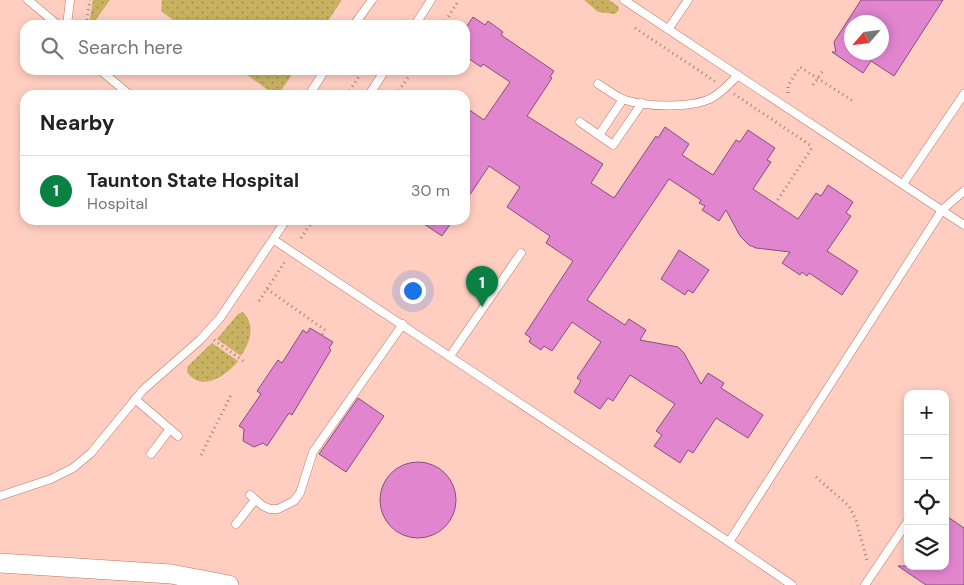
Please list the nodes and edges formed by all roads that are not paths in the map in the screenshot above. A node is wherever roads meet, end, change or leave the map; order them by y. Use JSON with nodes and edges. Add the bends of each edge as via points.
{"nodes":[{"id":1,"x":28,"y":0,"type":"edge"},
{"id":2,"x":70,"y":0,"type":"edge"},
{"id":3,"x":372,"y":0,"type":"edge"},
{"id":4,"x":431,"y":0,"type":"edge"},
{"id":5,"x":624,"y":0,"type":"edge"},
{"id":6,"x":688,"y":0,"type":"edge"},
{"id":7,"x":52,"y":20,"type":"edge"},
{"id":8,"x":68,"y":20,"type":"edge"},
{"id":9,"x":358,"y":20,"type":"edge"},
{"id":10,"x":418,"y":20,"type":"edge"},
{"id":11,"x":669,"y":28,"type":"junction"},
{"id":12,"x":106,"y":75,"type":"edge"},
{"id":13,"x":322,"y":75,"type":"edge"},
{"id":14,"x":382,"y":75,"type":"edge"},
{"id":15,"x":738,"y":75,"type":"junction"},
{"id":16,"x":598,"y":84,"type":"dead end"},
{"id":17,"x":124,"y":90,"type":"edge"},
{"id":18,"x":312,"y":90,"type":"edge"},
{"id":19,"x":372,"y":90,"type":"edge"},
{"id":20,"x":964,"y":94,"type":"edge"},
{"id":21,"x":623,"y":100,"type":"junction"},
{"id":22,"x":642,"y":104,"type":"junction"},
{"id":23,"x":580,"y":122,"type":"dead end"},
{"id":24,"x":599,"y":135,"type":"junction"},
{"id":25,"x":903,"y":184,"type":"junction"},
{"id":26,"x":964,"y":191,"type":"edge"},
{"id":27,"x":942,"y":210,"type":"junction"},
{"id":28,"x":283,"y":225,"type":"edge"},
{"id":29,"x":964,"y":226,"type":"edge"},
{"id":30,"x":274,"y":240,"type":"junction"},
{"id":31,"x":521,"y":253,"type":"dead end"},
{"id":32,"x":403,"y":324,"type":"junction"},
{"id":33,"x":450,"y":356,"type":"junction"},
{"id":34,"x":135,"y":399,"type":"junction"},
{"id":35,"x":170,"y":429,"type":"junction"},
{"id":36,"x":178,"y":436,"type":"dead end"},
{"id":37,"x":151,"y":454,"type":"dead end"},
{"id":38,"x":0,"y":496,"type":"edge"},
{"id":39,"x":236,"y":524,"type":"dead end"},
{"id":40,"x":906,"y":525,"type":"edge"},
{"id":41,"x":729,"y":542,"type":"junction"},
{"id":42,"x":0,"y":563,"type":"edge"},
{"id":43,"x":230,"y":585,"type":"edge"},
{"id":44,"x":792,"y":585,"type":"edge"},
{"id":45,"x":865,"y":585,"type":"edge"}],
"edges":[{"from":1,"to":7,"type":"lane"},
{"from":2,"to":8,"type":"lane"},
{"from":3,"to":9,"type":"lane"},
{"from":4,"to":10,"type":"lane"},
{"from":5,"to":11,"type":"lane"},
{"from":6,"to":11,"type":"lane"},
{"from":11,"to":15,"type":"lane"},
{"from":12,"to":17,"type":"lane"},
{"from":13,"to":18,"type":"lane"},
{"from":14,"to":19,"type":"lane"},
{"from":15,"to":22,"type":"lane","via":[[714,97],[696,104]]},
{"from":15,"to":25,"type":"lane"},
{"from":16,"to":21,"type":"lane"},
{"from":20,"to":25,"type":"lane"},
{"from":21,"to":22,"type":"lane"},
{"from":21,"to":24,"type":"lane"},
{"from":22,"to":24,"type":"lane","via":[[613,145]]},
{"from":23,"to":24,"type":"lane"},
{"from":25,"to":27,"type":"lane"},
{"from":26,"to":27,"type":"lane"},
{"from":27,"to":29,"type":"lane"},
{"from":27,"to":41,"type":"lane"},
{"from":28,"to":30,"type":"lane"},
{"from":30,"to":32,"type":"lane"},
{"from":30,"to":34,"type":"lane","via":[[229,307],[206,334]]},
{"from":31,"to":33,"type":"lane"},
{"from":32,"to":33,"type":"lane"},
{"from":32,"to":39,"type":"lane","via":[[313,452],[300,493],[294,501],[278,509],[263,506],[253,498]]},
{"from":33,"to":41,"type":"lane"},
{"from":34,"to":35,"type":"lane"},
{"from":34,"to":38,"type":"lane","via":[[83,460],[51,479]]},
{"from":35,"to":36,"type":"lane"},
{"from":35,"to":37,"type":"lane"},
{"from":40,"to":45,"type":"lane"},
{"from":41,"to":44,"type":"lane"},
{"from":42,"to":43,"type":"street","via":[[171,574]]}]}
